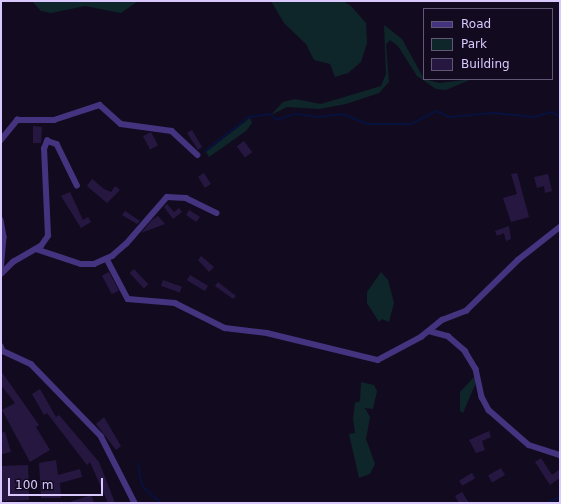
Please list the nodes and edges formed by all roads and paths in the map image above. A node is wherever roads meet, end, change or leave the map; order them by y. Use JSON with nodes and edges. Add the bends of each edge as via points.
{"nodes":[{"id":1,"x":1,"y":140,"type":"edge"},
{"id":2,"x":198,"y":155,"type":"dead end"},
{"id":3,"x":77,"y":185,"type":"dead end"},
{"id":4,"x":217,"y":213,"type":"dead end"},
{"id":5,"x":1,"y":220,"type":"edge"},
{"id":6,"x":560,"y":227,"type":"edge"},
{"id":7,"x":36,"y":249,"type":"junction"},
{"id":8,"x":107,"y":259,"type":"junction"},
{"id":9,"x":1,"y":270,"type":"edge"},
{"id":10,"x":1,"y":274,"type":"edge"},
{"id":11,"x":429,"y":331,"type":"junction"},
{"id":12,"x":2,"y":351,"type":"edge"},
{"id":13,"x":560,"y":455,"type":"edge"},
{"id":14,"x":135,"y":503,"type":"edge"}],
"edges":[{"from":1,"to":2,"type":"street","via":[[17,120],[54,120],[100,105],[122,124],[172,131]]},
{"from":3,"to":7,"type":"street","via":[[57,144],[47,141],[44,153],[50,231]]},
{"from":4,"to":8,"type":"street","via":[[172,195],[161,201],[126,244]]},
{"from":5,"to":9,"type":"street","via":[[4,237]]},
{"from":6,"to":11,"type":"street","via":[[518,260],[472,307],[442,320]]},
{"from":7,"to":8,"type":"street","via":[[86,265]]},
{"from":7,"to":10,"type":"street","via":[[13,262]]},
{"from":8,"to":11,"type":"street","via":[[128,299],[175,303],[229,329],[267,333],[372,360],[383,358]]},
{"from":11,"to":13,"type":"street","via":[[448,336],[465,351],[476,370],[482,397],[489,410],[529,445]]},
{"from":12,"to":14,"type":"street","via":[[31,364],[101,436]]}]}
